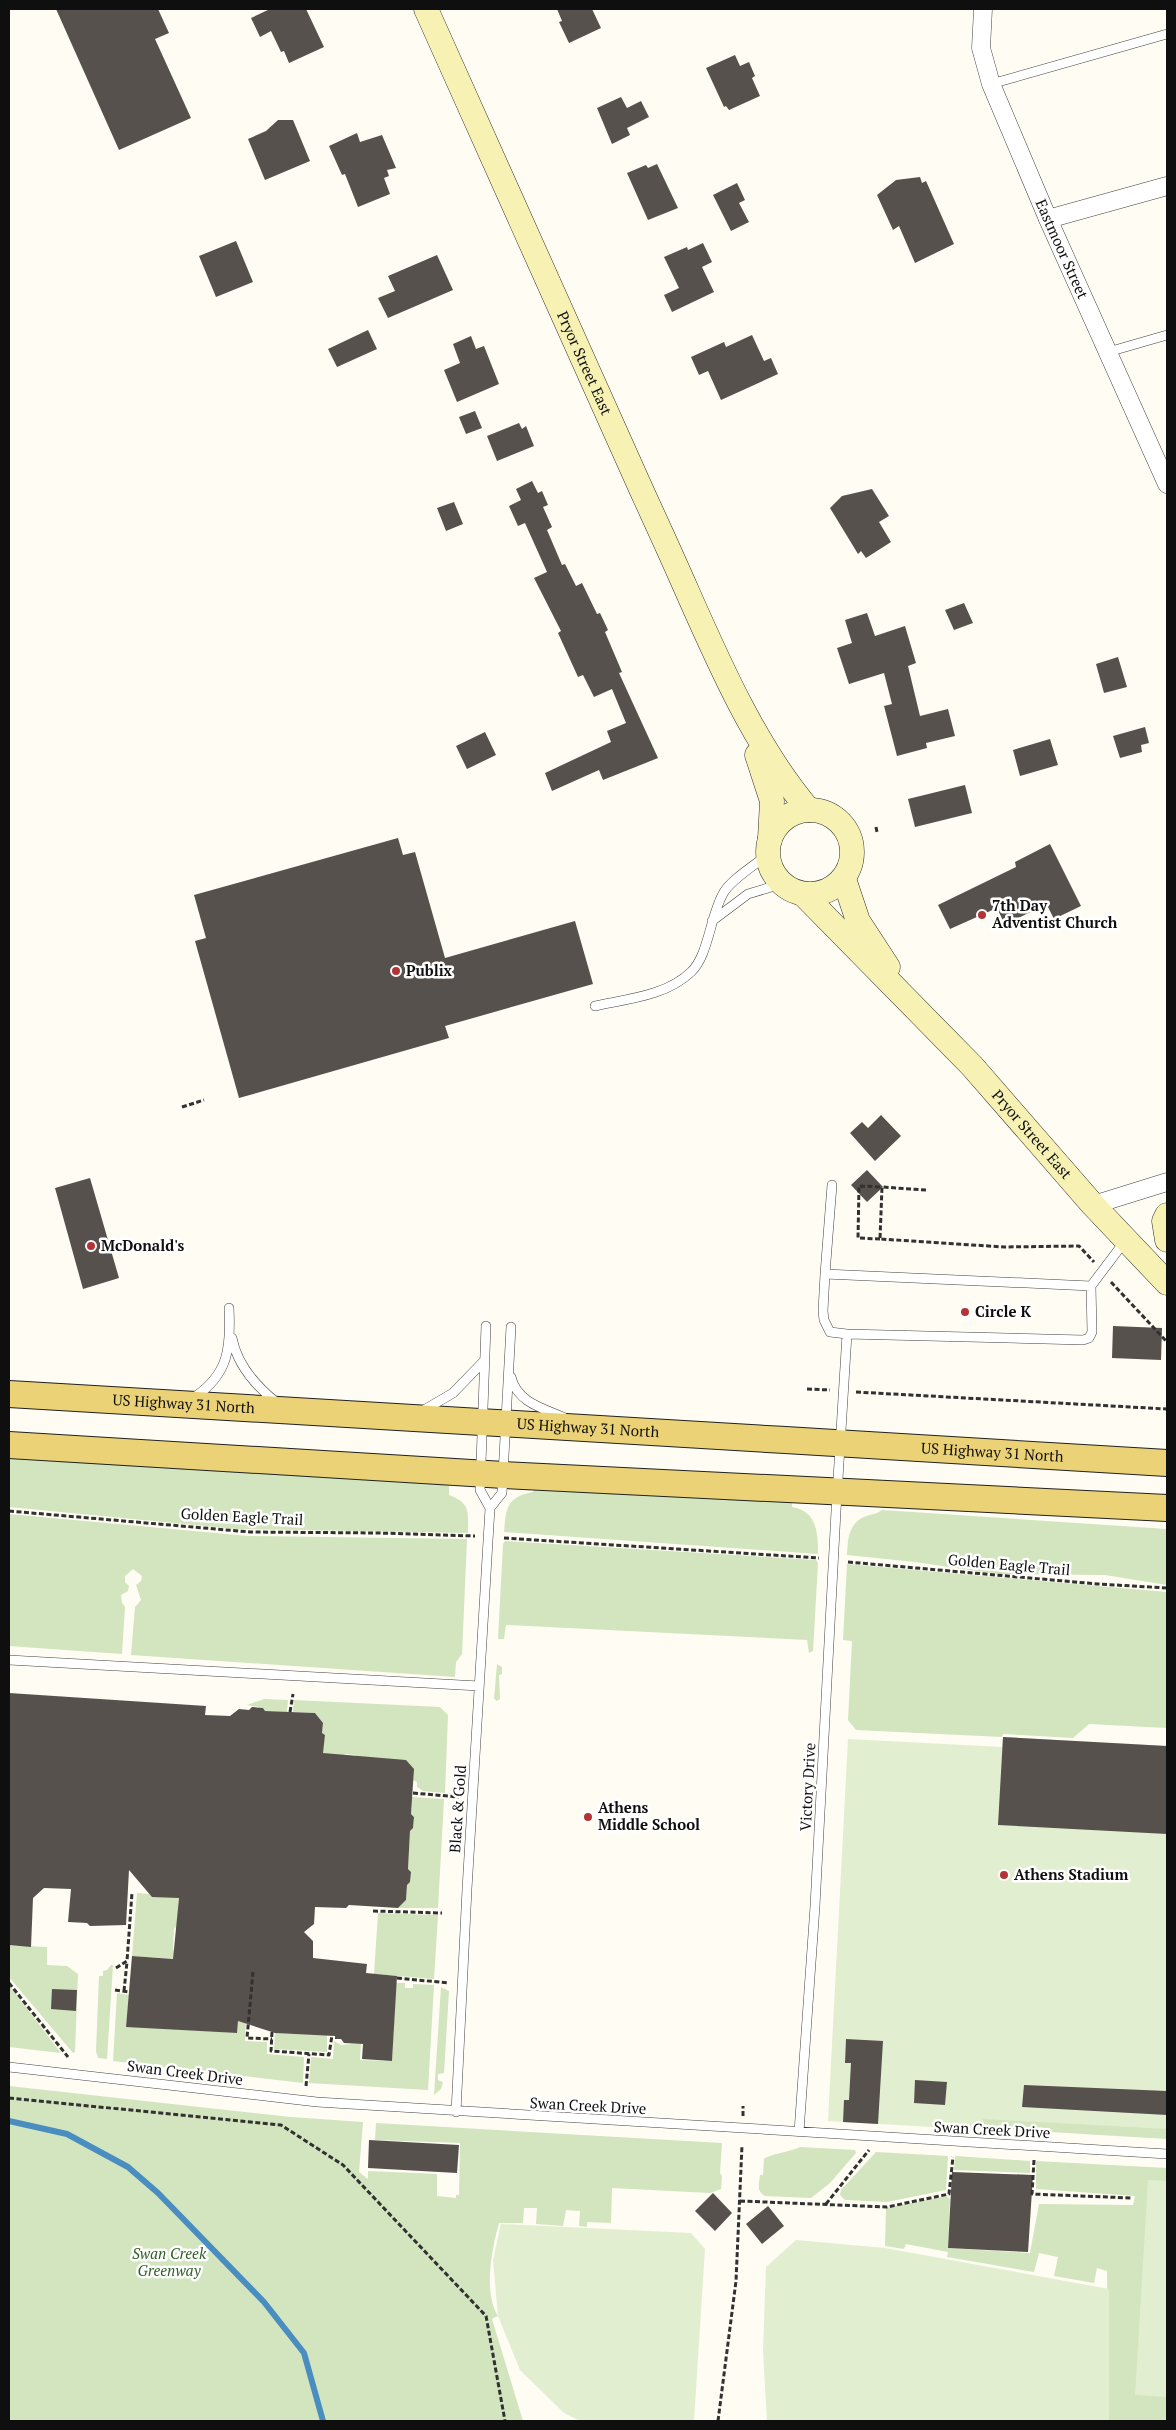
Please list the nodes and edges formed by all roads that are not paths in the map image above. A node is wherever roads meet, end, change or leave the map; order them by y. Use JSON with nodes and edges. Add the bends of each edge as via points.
{"nodes":[{"id":1,"x":426,"y":9,"type":"edge"},
{"id":2,"x":983,"y":9,"type":"edge"},
{"id":3,"x":1167,"y":34,"type":"edge"},
{"id":4,"x":991,"y":84,"type":"junction"},
{"id":5,"x":1167,"y":186,"type":"edge"},
{"id":6,"x":1048,"y":219,"type":"junction"},
{"id":7,"x":1167,"y":335,"type":"edge"},
{"id":8,"x":1108,"y":352,"type":"junction"},
{"id":9,"x":1167,"y":484,"type":"edge"},
{"id":10,"x":745,"y":715,"type":"junction"},
{"id":11,"x":809,"y":810,"type":"junction"},
{"id":12,"x":768,"y":847,"type":"junction"},
{"id":13,"x":844,"y":879,"type":"junction"},
{"id":14,"x":781,"y":884,"type":"junction"},
{"id":15,"x":803,"y":894,"type":"junction"},
{"id":16,"x":710,"y":923,"type":"junction"},
{"id":17,"x":896,"y":987,"type":"junction"},
{"id":18,"x":595,"y":1006,"type":"dead end"},
{"id":19,"x":1167,"y":1182,"type":"edge"},
{"id":20,"x":832,"y":1185,"type":"dead end"},
{"id":21,"x":1093,"y":1205,"type":"junction"},
{"id":22,"x":1167,"y":1215,"type":"edge"},
{"id":23,"x":1126,"y":1240,"type":"junction"},
{"id":24,"x":1167,"y":1240,"type":"edge"},
{"id":25,"x":825,"y":1274,"type":"junction"},
{"id":26,"x":1167,"y":1283,"type":"edge"},
{"id":27,"x":1091,"y":1286,"type":"junction"},
{"id":28,"x":229,"y":1308,"type":"dead end"},
{"id":29,"x":486,"y":1326,"type":"dead end"},
{"id":30,"x":511,"y":1327,"type":"dead end"},
{"id":31,"x":230,"y":1328,"type":"junction"},
{"id":32,"x":847,"y":1334,"type":"junction"},
{"id":33,"x":485,"y":1360,"type":"junction"},
{"id":34,"x":510,"y":1371,"type":"junction"},
{"id":35,"x":9,"y":1394,"type":"edge"},
{"id":36,"x":184,"y":1403,"type":"junction"},
{"id":37,"x":286,"y":1409,"type":"junction"},
{"id":38,"x":409,"y":1416,"type":"junction"},
{"id":39,"x":495,"y":1421,"type":"junction"},
{"id":40,"x":591,"y":1428,"type":"junction"},
{"id":41,"x":841,"y":1443,"type":"junction"},
{"id":42,"x":9,"y":1445,"type":"edge"},
{"id":43,"x":1167,"y":1463,"type":"edge"},
{"id":44,"x":493,"y":1474,"type":"junction"},
{"id":45,"x":838,"y":1491,"type":"junction"},
{"id":46,"x":490,"y":1508,"type":"junction"},
{"id":47,"x":1167,"y":1508,"type":"edge"},
{"id":48,"x":9,"y":1660,"type":"edge"},
{"id":49,"x":479,"y":1686,"type":"junction"},
{"id":50,"x":9,"y":2067,"type":"edge"},
{"id":51,"x":456,"y":2112,"type":"junction"},
{"id":52,"x":799,"y":2132,"type":"junction"},
{"id":53,"x":1167,"y":2154,"type":"edge"}],
"edges":[{"from":1,"to":10,"type":"street","name":"Pryor Street East","via":[[618,440]]},
{"from":2,"to":4,"type":"street","name":"Eastmoor Street","via":[[981,48]]},
{"from":3,"to":4,"type":"lane"},
{"from":4,"to":6,"type":"street","name":"Eastmoor Street"},
{"from":5,"to":6,"type":"street"},
{"from":6,"to":8,"type":"street","name":"Eastmoor Street"},
{"from":7,"to":8,"type":"lane"},
{"from":8,"to":9,"type":"street","name":"Eastmoor Street"},
{"from":10,"to":11,"type":"street","name":"Pryor Street East","via":[[775,767]]},
{"from":10,"to":12,"type":"street","name":"Pryor Street East","via":[[772,800]]},
{"from":11,"to":12,"type":"street","via":[[784,818],[775,828]]},
{"from":11,"to":13,"type":"street","via":[[832,816],[848,833],[852,856]]},
{"from":12,"to":14,"type":"street","via":[[772,870]]},
{"from":12,"to":16,"type":"lane","via":[[725,891]]},
{"from":13,"to":15,"type":"street","via":[[826,892]]},
{"from":13,"to":17,"type":"street","name":"Pryor Street East","via":[[858,921],[887,965]]},
{"from":14,"to":15,"type":"street"},
{"from":14,"to":16,"type":"lane","via":[[748,894]]},
{"from":15,"to":17,"type":"street","name":"Pryor Street East"},
{"from":16,"to":18,"type":"lane","via":[[702,958],[692,972],[676,984],[658,992]]},
{"from":17,"to":21,"type":"street","name":"Pryor Street East","via":[[972,1066]]},
{"from":19,"to":21,"type":"street"},
{"from":20,"to":25,"type":"lane"},
{"from":21,"to":23,"type":"street","name":"Pryor Street East"},
{"from":22,"to":24,"type":"street","via":[[1164,1221]]},
{"from":23,"to":26,"type":"street","name":"Pryor Street East"},
{"from":23,"to":27,"type":"lane"},
{"from":25,"to":27,"type":"lane"},
{"from":25,"to":32,"type":"lane","via":[[824,1320],[830,1332]]},
{"from":27,"to":32,"type":"lane","via":[[1092,1332],[1084,1340]]},
{"from":28,"to":31,"type":"lane"},
{"from":29,"to":33,"type":"lane"},
{"from":30,"to":34,"type":"lane"},
{"from":31,"to":36,"type":"lane","via":[[229,1351],[219,1373],[204,1390]]},
{"from":31,"to":37,"type":"lane","via":[[237,1354],[249,1376]]},
{"from":32,"to":41,"type":"lane","name":"Victory Drive"},
{"from":33,"to":38,"type":"lane","via":[[453,1393],[433,1407]]},
{"from":33,"to":39,"type":"lane"},
{"from":34,"to":39,"type":"lane"},
{"from":34,"to":40,"type":"lane","via":[[513,1386],[523,1399]]},
{"from":35,"to":36,"type":"main road","name":"US Highway 31 North"},
{"from":36,"to":37,"type":"main road","name":"US Highway 31 North"},
{"from":37,"to":38,"type":"main road","name":"US Highway 31 North"},
{"from":38,"to":39,"type":"main road","name":"US Highway 31 North"},
{"from":39,"to":40,"type":"main road","name":"US Highway 31 North"},
{"from":39,"to":44,"type":"lane","name":"Black & Gold"},
{"from":39,"to":44,"type":"lane","name":"Black & Gold"},
{"from":40,"to":41,"type":"main road","name":"US Highway 31 North"},
{"from":41,"to":43,"type":"main road","name":"US Highway 31 North"},
{"from":41,"to":45,"type":"lane","name":"Victory Drive"},
{"from":42,"to":44,"type":"main road"},
{"from":44,"to":45,"type":"main road"},
{"from":44,"to":46,"type":"lane","name":"Black & Gold","via":[[502,1493]]},
{"from":44,"to":46,"type":"lane","name":"Black & Gold","via":[[480,1490]]},
{"from":45,"to":47,"type":"main road"},
{"from":45,"to":52,"type":"lane","name":"Victory Drive"},
{"from":46,"to":49,"type":"lane","name":"Black & Gold"},
{"from":48,"to":49,"type":"lane"},
{"from":49,"to":51,"type":"lane","name":"Black & Gold"},
{"from":50,"to":51,"type":"lane","name":"Swan Creek Drive","via":[[317,2102]]},
{"from":51,"to":52,"type":"lane","name":"Swan Creek Drive"},
{"from":52,"to":53,"type":"lane","name":"Swan Creek Drive"}]}
